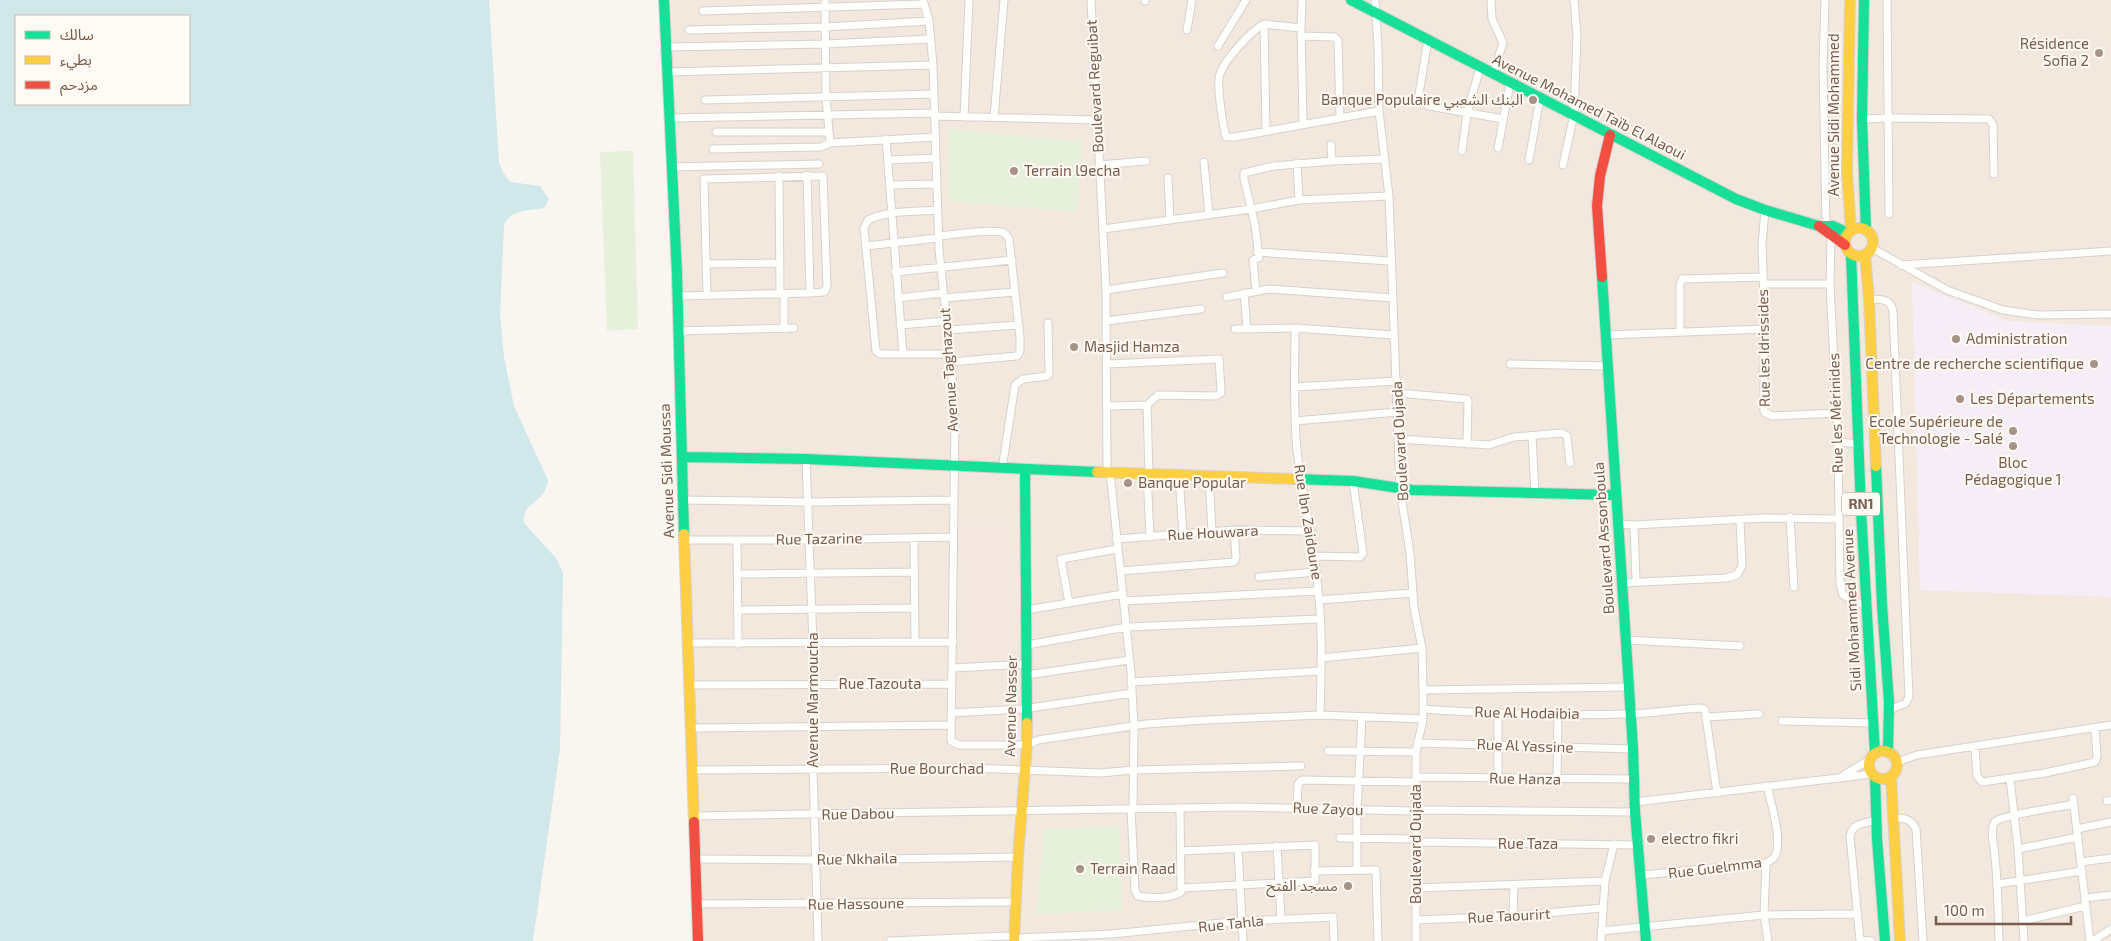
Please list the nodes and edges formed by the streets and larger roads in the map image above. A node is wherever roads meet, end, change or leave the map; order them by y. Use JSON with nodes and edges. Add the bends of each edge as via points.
{"nodes":[{"id":1,"x":664,"y":0,"type":"edge"},
{"id":2,"x":969,"y":0,"type":"edge"},
{"id":3,"x":1004,"y":0,"type":"edge"},
{"id":4,"x":1091,"y":0,"type":"edge"},
{"id":5,"x":1192,"y":0,"type":"edge"},
{"id":6,"x":1246,"y":0,"type":"edge"},
{"id":7,"x":1302,"y":0,"type":"edge"},
{"id":8,"x":1351,"y":0,"type":"edge"},
{"id":9,"x":1375,"y":0,"type":"edge"},
{"id":10,"x":1491,"y":0,"type":"edge"},
{"id":11,"x":1574,"y":0,"type":"edge"},
{"id":12,"x":1825,"y":0,"type":"edge"},
{"id":13,"x":1850,"y":0,"type":"edge"},
{"id":14,"x":1864,"y":0,"type":"edge"},
{"id":15,"x":1887,"y":0,"type":"edge"},
{"id":16,"x":923,"y":2,"type":"edge"},
{"id":17,"x":825,"y":4,"type":"edge"},
{"id":18,"x":703,"y":11,"type":"dead end"},
{"id":19,"x":1376,"y":13,"type":"junction"},
{"id":20,"x":929,"y":21,"type":"junction"},
{"id":21,"x":1264,"y":24,"type":"junction"},
{"id":22,"x":826,"y":27,"type":"junction"},
{"id":23,"x":689,"y":30,"type":"dead end"},
{"id":24,"x":1188,"y":30,"type":"dead end"},
{"id":25,"x":1301,"y":32,"type":"junction"},
{"id":26,"x":930,"y":39,"type":"junction"},
{"id":27,"x":1428,"y":39,"type":"junction"},
{"id":28,"x":825,"y":44,"type":"junction"},
{"id":29,"x":1218,"y":46,"type":"dead end"},
{"id":30,"x":666,"y":47,"type":"junction"},
{"id":31,"x":933,"y":65,"type":"junction"},
{"id":32,"x":825,"y":68,"type":"junction"},
{"id":33,"x":1480,"y":68,"type":"junction"},
{"id":34,"x":666,"y":72,"type":"junction"},
{"id":35,"x":1493,"y":74,"type":"junction"},
{"id":36,"x":1510,"y":83,"type":"junction"},
{"id":37,"x":934,"y":94,"type":"junction"},
{"id":38,"x":826,"y":96,"type":"junction"},
{"id":39,"x":1540,"y":98,"type":"junction"},
{"id":40,"x":704,"y":100,"type":"dead end"},
{"id":41,"x":1379,"y":111,"type":"junction"},
{"id":42,"x":1467,"y":113,"type":"junction"},
{"id":43,"x":934,"y":114,"type":"junction"},
{"id":44,"x":1574,"y":114,"type":"junction"},
{"id":45,"x":827,"y":115,"type":"junction"},
{"id":46,"x":669,"y":118,"type":"junction"},
{"id":47,"x":964,"y":118,"type":"junction"},
{"id":48,"x":994,"y":118,"type":"junction"},
{"id":49,"x":1340,"y":118,"type":"junction"},
{"id":50,"x":1888,"y":118,"type":"junction"},
{"id":51,"x":1503,"y":119,"type":"junction"},
{"id":52,"x":1862,"y":119,"type":"junction"},
{"id":53,"x":1096,"y":120,"type":"junction"},
{"id":54,"x":1303,"y":124,"type":"junction"},
{"id":55,"x":1266,"y":130,"type":"junction"},
{"id":56,"x":716,"y":132,"type":"dead end"},
{"id":57,"x":829,"y":132,"type":"junction"},
{"id":58,"x":1610,"y":135,"type":"junction"},
{"id":59,"x":936,"y":137,"type":"junction"},
{"id":60,"x":886,"y":139,"type":"junction"},
{"id":61,"x":830,"y":143,"type":"junction"},
{"id":62,"x":1331,"y":145,"type":"dead end"},
{"id":63,"x":1498,"y":148,"type":"dead end"},
{"id":64,"x":713,"y":149,"type":"dead end"},
{"id":65,"x":1462,"y":151,"type":"dead end"},
{"id":66,"x":936,"y":158,"type":"junction"},
{"id":67,"x":1384,"y":159,"type":"junction"},
{"id":68,"x":888,"y":160,"type":"junction"},
{"id":69,"x":1529,"y":160,"type":"dead end"},
{"id":70,"x":1146,"y":161,"type":"dead end"},
{"id":71,"x":1332,"y":161,"type":"junction"},
{"id":72,"x":1204,"y":162,"type":"dead end"},
{"id":73,"x":819,"y":164,"type":"dead end"},
{"id":74,"x":1297,"y":164,"type":"junction"},
{"id":75,"x":1099,"y":165,"type":"junction"},
{"id":76,"x":1563,"y":165,"type":"dead end"},
{"id":77,"x":671,"y":167,"type":"junction"},
{"id":78,"x":1994,"y":174,"type":"dead end"},
{"id":79,"x":807,"y":175,"type":"junction"},
{"id":80,"x":779,"y":176,"type":"junction"},
{"id":81,"x":1168,"y":178,"type":"dead end"},
{"id":82,"x":937,"y":184,"type":"junction"},
{"id":83,"x":890,"y":185,"type":"junction"},
{"id":84,"x":1389,"y":196,"type":"junction"},
{"id":85,"x":1299,"y":200,"type":"junction"},
{"id":86,"x":1251,"y":209,"type":"junction"},
{"id":87,"x":937,"y":210,"type":"junction"},
{"id":88,"x":1765,"y":210,"type":"junction"},
{"id":89,"x":891,"y":214,"type":"junction"},
{"id":90,"x":1209,"y":214,"type":"junction"},
{"id":91,"x":1888,"y":214,"type":"dead end"},
{"id":92,"x":1170,"y":220,"type":"junction"},
{"id":93,"x":1823,"y":225,"type":"junction"},
{"id":94,"x":1103,"y":229,"type":"junction"},
{"id":95,"x":1866,"y":230,"type":"junction"},
{"id":96,"x":1849,"y":232,"type":"junction"},
{"id":97,"x":1832,"y":236,"type":"junction"},
{"id":98,"x":938,"y":237,"type":"junction"},
{"id":99,"x":894,"y":243,"type":"junction"},
{"id":100,"x":866,"y":246,"type":"junction"},
{"id":101,"x":1845,"y":246,"type":"junction"},
{"id":102,"x":1868,"y":251,"type":"junction"},
{"id":103,"x":2111,"y":251,"type":"edge"},
{"id":104,"x":1257,"y":252,"type":"junction"},
{"id":105,"x":1851,"y":254,"type":"junction"},
{"id":106,"x":1012,"y":260,"type":"junction"},
{"id":107,"x":1390,"y":261,"type":"junction"},
{"id":108,"x":779,"y":263,"type":"junction"},
{"id":109,"x":706,"y":264,"type":"junction"},
{"id":110,"x":1901,"y":265,"type":"junction"},
{"id":111,"x":940,"y":266,"type":"junction"},
{"id":112,"x":895,"y":272,"type":"junction"},
{"id":113,"x":1223,"y":273,"type":"dead end"},
{"id":114,"x":1763,"y":280,"type":"junction"},
{"id":115,"x":1830,"y":284,"type":"junction"},
{"id":116,"x":1106,"y":290,"type":"junction"},
{"id":117,"x":1256,"y":291,"type":"junction"},
{"id":118,"x":1015,"y":292,"type":"junction"},
{"id":119,"x":782,"y":293,"type":"junction"},
{"id":120,"x":810,"y":293,"type":"junction"},
{"id":121,"x":1244,"y":293,"type":"junction"},
{"id":122,"x":944,"y":295,"type":"junction"},
{"id":123,"x":677,"y":296,"type":"junction"},
{"id":124,"x":707,"y":296,"type":"junction"},
{"id":125,"x":1227,"y":297,"type":"dead end"},
{"id":126,"x":898,"y":298,"type":"junction"},
{"id":127,"x":1393,"y":298,"type":"junction"},
{"id":128,"x":1869,"y":299,"type":"junction"},
{"id":129,"x":1201,"y":309,"type":"dead end"},
{"id":130,"x":2111,"y":314,"type":"edge"},
{"id":131,"x":947,"y":321,"type":"junction"},
{"id":132,"x":1106,"y":321,"type":"junction"},
{"id":133,"x":1048,"y":323,"type":"dead end"},
{"id":134,"x":900,"y":324,"type":"junction"},
{"id":135,"x":1018,"y":325,"type":"junction"},
{"id":136,"x":784,"y":328,"type":"junction"},
{"id":137,"x":794,"y":328,"type":"dead end"},
{"id":138,"x":1295,"y":328,"type":"junction"},
{"id":139,"x":1765,"y":328,"type":"junction"},
{"id":140,"x":1234,"y":329,"type":"dead end"},
{"id":141,"x":1247,"y":329,"type":"junction"},
{"id":142,"x":948,"y":330,"type":"junction"},
{"id":143,"x":678,"y":331,"type":"junction"},
{"id":144,"x":1680,"y":332,"type":"junction"},
{"id":145,"x":1393,"y":335,"type":"junction"},
{"id":146,"x":1606,"y":335,"type":"junction"},
{"id":147,"x":903,"y":354,"type":"junction"},
{"id":148,"x":951,"y":358,"type":"junction"},
{"id":149,"x":1107,"y":364,"type":"junction"},
{"id":150,"x":1510,"y":364,"type":"dead end"},
{"id":151,"x":1609,"y":366,"type":"junction"},
{"id":152,"x":1397,"y":381,"type":"junction"},
{"id":153,"x":1295,"y":387,"type":"junction"},
{"id":154,"x":1398,"y":393,"type":"junction"},
{"id":155,"x":1107,"y":406,"type":"junction"},
{"id":156,"x":1147,"y":406,"type":"junction"},
{"id":157,"x":1398,"y":412,"type":"junction"},
{"id":158,"x":1836,"y":413,"type":"junction"},
{"id":159,"x":1295,"y":421,"type":"junction"},
{"id":160,"x":1532,"y":436,"type":"junction"},
{"id":161,"x":1399,"y":439,"type":"junction"},
{"id":162,"x":1838,"y":442,"type":"junction"},
{"id":163,"x":1467,"y":444,"type":"junction"},
{"id":164,"x":1859,"y":444,"type":"junction"},
{"id":165,"x":682,"y":457,"type":"junction"},
{"id":166,"x":806,"y":459,"type":"junction"},
{"id":167,"x":1570,"y":462,"type":"dead end"},
{"id":168,"x":954,"y":466,"type":"junction"},
{"id":169,"x":1002,"y":469,"type":"junction"},
{"id":170,"x":1025,"y":470,"type":"junction"},
{"id":171,"x":1108,"y":472,"type":"junction"},
{"id":172,"x":1148,"y":473,"type":"junction"},
{"id":173,"x":1179,"y":475,"type":"junction"},
{"id":174,"x":1209,"y":476,"type":"junction"},
{"id":175,"x":1302,"y":480,"type":"junction"},
{"id":176,"x":1353,"y":481,"type":"junction"},
{"id":177,"x":1400,"y":489,"type":"junction"},
{"id":178,"x":1535,"y":494,"type":"junction"},
{"id":179,"x":1615,"y":495,"type":"junction"},
{"id":180,"x":683,"y":500,"type":"junction"},
{"id":181,"x":954,"y":500,"type":"junction"},
{"id":182,"x":807,"y":502,"type":"junction"},
{"id":183,"x":1790,"y":518,"type":"junction"},
{"id":184,"x":1839,"y":519,"type":"junction"},
{"id":185,"x":1740,"y":520,"type":"junction"},
{"id":186,"x":1618,"y":524,"type":"junction"},
{"id":187,"x":1634,"y":525,"type":"junction"},
{"id":188,"x":1234,"y":530,"type":"junction"},
{"id":189,"x":1311,"y":531,"type":"junction"},
{"id":190,"x":1212,"y":532,"type":"junction"},
{"id":191,"x":1183,"y":535,"type":"junction"},
{"id":192,"x":953,"y":537,"type":"junction"},
{"id":193,"x":1150,"y":537,"type":"junction"},
{"id":194,"x":914,"y":538,"type":"junction"},
{"id":195,"x":1116,"y":539,"type":"junction"},
{"id":196,"x":685,"y":540,"type":"junction"},
{"id":197,"x":737,"y":540,"type":"junction"},
{"id":198,"x":808,"y":540,"type":"junction"},
{"id":199,"x":1117,"y":549,"type":"junction"},
{"id":200,"x":1313,"y":556,"type":"junction"},
{"id":201,"x":1121,"y":571,"type":"junction"},
{"id":202,"x":915,"y":572,"type":"junction"},
{"id":203,"x":1316,"y":572,"type":"junction"},
{"id":204,"x":738,"y":574,"type":"junction"},
{"id":205,"x":810,"y":574,"type":"junction"},
{"id":206,"x":1259,"y":577,"type":"dead end"},
{"id":207,"x":1636,"y":582,"type":"junction"},
{"id":208,"x":1622,"y":583,"type":"junction"},
{"id":209,"x":1794,"y":587,"type":"dead end"},
{"id":210,"x":1318,"y":591,"type":"junction"},
{"id":211,"x":1412,"y":593,"type":"junction"},
{"id":212,"x":1124,"y":597,"type":"junction"},
{"id":213,"x":1319,"y":600,"type":"junction"},
{"id":214,"x":1069,"y":603,"type":"junction"},
{"id":215,"x":1866,"y":605,"type":"junction"},
{"id":216,"x":915,"y":608,"type":"junction"},
{"id":217,"x":738,"y":610,"type":"junction"},
{"id":218,"x":812,"y":610,"type":"junction"},
{"id":219,"x":1026,"y":610,"type":"junction"},
{"id":220,"x":1320,"y":619,"type":"junction"},
{"id":221,"x":1127,"y":628,"type":"junction"},
{"id":222,"x":1884,"y":633,"type":"junction"},
{"id":223,"x":1868,"y":635,"type":"junction"},
{"id":224,"x":1626,"y":640,"type":"junction"},
{"id":225,"x":915,"y":642,"type":"junction"},
{"id":226,"x":953,"y":642,"type":"junction"},
{"id":227,"x":687,"y":643,"type":"junction"},
{"id":228,"x":738,"y":644,"type":"junction"},
{"id":229,"x":813,"y":644,"type":"junction"},
{"id":230,"x":1027,"y":645,"type":"junction"},
{"id":231,"x":1740,"y":646,"type":"dead end"},
{"id":232,"x":1422,"y":648,"type":"junction"},
{"id":233,"x":1320,"y":658,"type":"junction"},
{"id":234,"x":1129,"y":660,"type":"junction"},
{"id":235,"x":1027,"y":664,"type":"junction"},
{"id":236,"x":953,"y":668,"type":"junction"},
{"id":237,"x":1321,"y":671,"type":"junction"},
{"id":238,"x":1887,"y":672,"type":"junction"},
{"id":239,"x":1871,"y":674,"type":"junction"},
{"id":240,"x":1027,"y":675,"type":"junction"},
{"id":241,"x":1131,"y":682,"type":"junction"},
{"id":242,"x":813,"y":684,"type":"junction"},
{"id":243,"x":952,"y":684,"type":"junction"},
{"id":244,"x":689,"y":685,"type":"junction"},
{"id":245,"x":1629,"y":686,"type":"junction"},
{"id":246,"x":1423,"y":690,"type":"junction"},
{"id":247,"x":1132,"y":693,"type":"junction"},
{"id":248,"x":1028,"y":708,"type":"junction"},
{"id":249,"x":1423,"y":708,"type":"junction"},
{"id":250,"x":1889,"y":710,"type":"junction"},
{"id":251,"x":1498,"y":712,"type":"junction"},
{"id":252,"x":951,"y":713,"type":"junction"},
{"id":253,"x":1558,"y":714,"type":"junction"},
{"id":254,"x":1631,"y":714,"type":"junction"},
{"id":255,"x":1759,"y":714,"type":"dead end"},
{"id":256,"x":1320,"y":715,"type":"junction"},
{"id":257,"x":1362,"y":717,"type":"junction"},
{"id":258,"x":1706,"y":717,"type":"junction"},
{"id":259,"x":1423,"y":719,"type":"junction"},
{"id":260,"x":1782,"y":721,"type":"dead end"},
{"id":261,"x":1874,"y":723,"type":"junction"},
{"id":262,"x":2111,"y":725,"type":"edge"},
{"id":263,"x":812,"y":726,"type":"junction"},
{"id":264,"x":951,"y":726,"type":"junction"},
{"id":265,"x":1134,"y":726,"type":"junction"},
{"id":266,"x":691,"y":728,"type":"junction"},
{"id":267,"x":2095,"y":728,"type":"junction"},
{"id":268,"x":1417,"y":744,"type":"junction"},
{"id":269,"x":1027,"y":745,"type":"junction"},
{"id":270,"x":1498,"y":745,"type":"junction"},
{"id":271,"x":1559,"y":747,"type":"junction"},
{"id":272,"x":1975,"y":747,"type":"junction"},
{"id":273,"x":1633,"y":749,"type":"junction"},
{"id":274,"x":1328,"y":751,"type":"dead end"},
{"id":275,"x":1360,"y":751,"type":"junction"},
{"id":276,"x":1416,"y":752,"type":"junction"},
{"id":277,"x":1888,"y":752,"type":"junction"},
{"id":278,"x":1872,"y":757,"type":"junction"},
{"id":279,"x":1897,"y":762,"type":"junction"},
{"id":280,"x":1301,"y":766,"type":"dead end"},
{"id":281,"x":813,"y":769,"type":"junction"},
{"id":282,"x":693,"y":770,"type":"junction"},
{"id":283,"x":1134,"y":770,"type":"junction"},
{"id":284,"x":1025,"y":771,"type":"junction"},
{"id":285,"x":1874,"y":775,"type":"junction"},
{"id":286,"x":1891,"y":776,"type":"junction"},
{"id":287,"x":1842,"y":777,"type":"junction"},
{"id":288,"x":1498,"y":778,"type":"junction"},
{"id":289,"x":1417,"y":779,"type":"junction"},
{"id":290,"x":1557,"y":779,"type":"junction"},
{"id":291,"x":1634,"y":779,"type":"junction"},
{"id":292,"x":2010,"y":779,"type":"junction"},
{"id":293,"x":1360,"y":780,"type":"junction"},
{"id":294,"x":1767,"y":786,"type":"junction"},
{"id":295,"x":1717,"y":793,"type":"junction"},
{"id":296,"x":1635,"y":807,"type":"junction"},
{"id":297,"x":1180,"y":808,"type":"junction"},
{"id":298,"x":1296,"y":808,"type":"junction"},
{"id":299,"x":1132,"y":809,"type":"junction"},
{"id":300,"x":1022,"y":810,"type":"junction"},
{"id":301,"x":1357,"y":810,"type":"junction"},
{"id":302,"x":1417,"y":810,"type":"junction"},
{"id":303,"x":814,"y":815,"type":"junction"},
{"id":304,"x":2015,"y":815,"type":"junction"},
{"id":305,"x":694,"y":816,"type":"junction"},
{"id":306,"x":1893,"y":819,"type":"junction"},
{"id":307,"x":1876,"y":820,"type":"junction"},
{"id":308,"x":2111,"y":822,"type":"edge"},
{"id":309,"x":2077,"y":833,"type":"junction"},
{"id":310,"x":1340,"y":838,"type":"dead end"},
{"id":311,"x":1356,"y":838,"type":"junction"},
{"id":312,"x":1416,"y":841,"type":"junction"},
{"id":313,"x":1614,"y":844,"type":"junction"},
{"id":314,"x":1639,"y":845,"type":"junction"},
{"id":315,"x":1277,"y":846,"type":"junction"},
{"id":316,"x":1238,"y":849,"type":"junction"},
{"id":317,"x":2018,"y":849,"type":"junction"},
{"id":318,"x":1181,"y":851,"type":"junction"},
{"id":319,"x":1018,"y":857,"type":"junction"},
{"id":320,"x":2111,"y":858,"type":"edge"},
{"id":321,"x":696,"y":859,"type":"junction"},
{"id":322,"x":815,"y":860,"type":"junction"},
{"id":323,"x":2081,"y":862,"type":"junction"},
{"id":324,"x":1766,"y":863,"type":"junction"},
{"id":325,"x":1357,"y":870,"type":"junction"},
{"id":326,"x":1314,"y":871,"type":"junction"},
{"id":327,"x":2082,"y":871,"type":"junction"},
{"id":328,"x":1642,"y":875,"type":"junction"},
{"id":329,"x":2020,"y":880,"type":"junction"},
{"id":330,"x":1605,"y":881,"type":"junction"},
{"id":331,"x":1278,"y":882,"type":"junction"},
{"id":332,"x":1998,"y":884,"type":"junction"},
{"id":333,"x":1239,"y":885,"type":"junction"},
{"id":334,"x":1514,"y":885,"type":"junction"},
{"id":335,"x":1183,"y":888,"type":"junction"},
{"id":336,"x":1416,"y":888,"type":"junction"},
{"id":337,"x":2111,"y":895,"type":"edge"},
{"id":338,"x":1016,"y":902,"type":"junction"},
{"id":339,"x":2085,"y":902,"type":"junction"},
{"id":340,"x":697,"y":904,"type":"junction"},
{"id":341,"x":818,"y":904,"type":"junction"},
{"id":342,"x":1602,"y":908,"type":"junction"},
{"id":343,"x":1764,"y":914,"type":"junction"},
{"id":344,"x":1858,"y":914,"type":"junction"},
{"id":345,"x":1513,"y":916,"type":"junction"},
{"id":346,"x":1281,"y":919,"type":"junction"},
{"id":347,"x":1416,"y":920,"type":"junction"},
{"id":348,"x":2023,"y":921,"type":"junction"},
{"id":349,"x":1241,"y":922,"type":"junction"},
{"id":350,"x":1645,"y":927,"type":"junction"},
{"id":351,"x":2111,"y":929,"type":"edge"},
{"id":352,"x":1601,"y":931,"type":"junction"},
{"id":353,"x":1014,"y":939,"type":"edge"},
{"id":354,"x":1860,"y":940,"type":"edge"},
{"id":355,"x":698,"y":941,"type":"edge"},
{"id":356,"x":818,"y":941,"type":"edge"},
{"id":357,"x":890,"y":941,"type":"edge"},
{"id":358,"x":1243,"y":941,"type":"edge"},
{"id":359,"x":1334,"y":941,"type":"edge"},
{"id":360,"x":1378,"y":941,"type":"edge"},
{"id":361,"x":1416,"y":941,"type":"edge"},
{"id":362,"x":1601,"y":941,"type":"edge"},
{"id":363,"x":1646,"y":941,"type":"edge"},
{"id":364,"x":1768,"y":941,"type":"edge"},
{"id":365,"x":1871,"y":941,"type":"edge"},
{"id":366,"x":1885,"y":941,"type":"edge"},
{"id":367,"x":1900,"y":941,"type":"edge"},
{"id":368,"x":1923,"y":941,"type":"edge"},
{"id":369,"x":1999,"y":941,"type":"edge"},
{"id":370,"x":2024,"y":941,"type":"edge"},
{"id":371,"x":2092,"y":941,"type":"edge"}],
"edges":[{"from":1,"to":30,"type":"street","name":"Avenue Sidi Moussa"},
{"from":2,"to":47,"type":"street"},
{"from":3,"to":48,"type":"street"},
{"from":4,"to":53,"type":"street","name":"Boulevard Reguibat"},
{"from":5,"to":24,"type":"street"},
{"from":6,"to":29,"type":"street"},
{"from":7,"to":25,"type":"street"},
{"from":8,"to":19,"type":"street","name":"Avenue Mohamed Taïb El Alaoui"},
{"from":9,"to":19,"type":"street","name":"Boulevard Oujada"},
{"from":10,"to":35,"type":"street","via":[[1492,19],[1503,43]]},
{"from":11,"to":44,"type":"street","via":[[1577,36]]},
{"from":12,"to":93,"type":"street"},
{"from":13,"to":96,"type":"street","name":"Avenue Sidi Mohammed"},
{"from":14,"to":52,"type":"street","name":"Avenue Sidi Mohammed","number":"RN1"},
{"from":15,"to":50,"type":"street"},
{"from":16,"to":17,"type":"street"},
{"from":16,"to":20,"type":"street","name":"Avenue Taghazout"},
{"from":17,"to":18,"type":"street"},
{"from":17,"to":22,"type":"street"},
{"from":19,"to":27,"type":"street","name":"Avenue Mohamed Taïb El Alaoui"},
{"from":19,"to":41,"type":"street","name":"Boulevard Oujada"},
{"from":20,"to":22,"type":"street"},
{"from":20,"to":26,"type":"street","name":"Avenue Taghazout"},
{"from":21,"to":25,"type":"street"},
{"from":21,"to":55,"type":"street"},
{"from":21,"to":55,"type":"street","via":[[1245,38],[1218,79],[1226,137]]},
{"from":22,"to":23,"type":"street"},
{"from":22,"to":28,"type":"street"},
{"from":25,"to":49,"type":"street","via":[[1338,40]]},
{"from":25,"to":54,"type":"street"},
{"from":26,"to":28,"type":"street"},
{"from":26,"to":31,"type":"street","name":"Avenue Taghazout"},
{"from":27,"to":33,"type":"street","name":"Avenue Mohamed Taïb El Alaoui"},
{"from":27,"to":42,"type":"street","via":[[1419,100],[1429,106]]},
{"from":28,"to":30,"type":"street"},
{"from":28,"to":32,"type":"street"},
{"from":30,"to":34,"type":"street","name":"Avenue Sidi Moussa"},
{"from":31,"to":32,"type":"street"},
{"from":31,"to":37,"type":"street","name":"Avenue Taghazout"},
{"from":32,"to":34,"type":"street"},
{"from":32,"to":38,"type":"street"},
{"from":33,"to":35,"type":"street","name":"Avenue Mohamed Taïb El Alaoui"},
{"from":33,"to":42,"type":"street"},
{"from":34,"to":46,"type":"street","name":"Avenue Sidi Moussa"},
{"from":35,"to":36,"type":"street","name":"Avenue Mohamed Taïb El Alaoui"},
{"from":36,"to":39,"type":"street","name":"Avenue Mohamed Taïb El Alaoui"},
{"from":36,"to":51,"type":"street"},
{"from":37,"to":38,"type":"street"},
{"from":37,"to":43,"type":"street","name":"Avenue Taghazout"},
{"from":38,"to":40,"type":"street"},
{"from":38,"to":45,"type":"street"},
{"from":39,"to":44,"type":"street","name":"Avenue Mohamed Taïb El Alaoui"},
{"from":39,"to":69,"type":"street"},
{"from":41,"to":49,"type":"street"},
{"from":41,"to":67,"type":"street","name":"Boulevard Oujada"},
{"from":42,"to":51,"type":"street"},
{"from":42,"to":65,"type":"street"},
{"from":43,"to":45,"type":"street"},
{"from":43,"to":47,"type":"street"},
{"from":43,"to":59,"type":"street","name":"Avenue Taghazout"},
{"from":44,"to":58,"type":"street","name":"Avenue Mohamed Taïb El Alaoui"},
{"from":44,"to":76,"type":"street"},
{"from":45,"to":46,"type":"street"},
{"from":45,"to":57,"type":"street"},
{"from":46,"to":77,"type":"street","name":"Avenue Sidi Moussa"},
{"from":47,"to":48,"type":"street"},
{"from":48,"to":53,"type":"street"},
{"from":49,"to":54,"type":"street"},
{"from":50,"to":52,"type":"street"},
{"from":50,"to":78,"type":"street","via":[[1989,119],[1993,125]]},
{"from":50,"to":91,"type":"street"},
{"from":51,"to":63,"type":"street"},
{"from":52,"to":95,"type":"street","name":"Avenue Sidi Mohammed","number":"RN1"},
{"from":53,"to":75,"type":"street","name":"Boulevard Reguibat"},
{"from":54,"to":55,"type":"street"},
{"from":56,"to":57,"type":"street"},
{"from":57,"to":61,"type":"street"},
{"from":58,"to":88,"type":"street","name":"Avenue Mohamed Taïb El Alaoui"},
{"from":58,"to":146,"type":"street","name":"Boulevard Assonboula","via":[[1597,206]]},
{"from":59,"to":60,"type":"street"},
{"from":59,"to":66,"type":"street","name":"Avenue Taghazout"},
{"from":60,"to":61,"type":"street"},
{"from":60,"to":68,"type":"street"},
{"from":61,"to":64,"type":"street","via":[[821,148]]},
{"from":62,"to":71,"type":"street"},
{"from":66,"to":68,"type":"street"},
{"from":66,"to":82,"type":"street","name":"Avenue Taghazout"},
{"from":67,"to":71,"type":"street"},
{"from":67,"to":84,"type":"street","name":"Boulevard Oujada"},
{"from":68,"to":83,"type":"street"},
{"from":70,"to":75,"type":"street"},
{"from":71,"to":74,"type":"street"},
{"from":72,"to":90,"type":"street"},
{"from":73,"to":77,"type":"street"},
{"from":74,"to":85,"type":"street"},
{"from":74,"to":86,"type":"street","via":[[1244,173]]},
{"from":75,"to":94,"type":"street","name":"Boulevard Reguibat"},
{"from":77,"to":123,"type":"street","name":"Avenue Sidi Moussa"},
{"from":79,"to":80,"type":"street"},
{"from":79,"to":120,"type":"street"},
{"from":79,"to":120,"type":"street","via":[[823,176],[825,197],[826,287],[822,292]]},
{"from":80,"to":108,"type":"street"},
{"from":80,"to":109,"type":"street","via":[[704,179]]},
{"from":81,"to":92,"type":"street"},
{"from":82,"to":83,"type":"street"},
{"from":82,"to":87,"type":"street","name":"Avenue Taghazout"},
{"from":83,"to":89,"type":"street"},
{"from":84,"to":85,"type":"street"},
{"from":84,"to":107,"type":"street","name":"Boulevard Oujada"},
{"from":85,"to":86,"type":"street"},
{"from":86,"to":90,"type":"street"},
{"from":86,"to":104,"type":"street"},
{"from":87,"to":89,"type":"street"},
{"from":87,"to":98,"type":"street","name":"Avenue Taghazout"},
{"from":88,"to":93,"type":"street","name":"Avenue Mohamed Taïb El Alaoui"},
{"from":88,"to":114,"type":"street","name":"Rue les Idrissides"},
{"from":89,"to":99,"type":"street"},
{"from":89,"to":100,"type":"street","via":[[867,222],[864,230]]},
{"from":90,"to":92,"type":"street"},
{"from":92,"to":94,"type":"street"},
{"from":93,"to":96,"type":"street","name":"Avenue Mohamed Taïb El Alaoui"},
{"from":93,"to":97,"type":"street","name":"Avenue Mohamed Taïb El Alaoui"},
{"from":94,"to":116,"type":"street","name":"Boulevard Reguibat"},
{"from":95,"to":96,"type":"street","via":[[1857,228]]},
{"from":95,"to":102,"type":"street","number":"RN1","via":[[1872,238]]},
{"from":96,"to":101,"type":"street"},
{"from":97,"to":101,"type":"street","name":"Avenue Mohamed Taïb El Alaoui"},
{"from":97,"to":115,"type":"street","name":"Rue les Mérinides"},
{"from":98,"to":99,"type":"street"},
{"from":98,"to":106,"type":"street","via":[[986,232],[1004,234],[1009,239]]},
{"from":98,"to":111,"type":"street","name":"Avenue Taghazout"},
{"from":99,"to":100,"type":"street"},
{"from":99,"to":112,"type":"street"},
{"from":100,"to":147,"type":"street","via":[[876,352]]},
{"from":101,"to":105,"type":"street"},
{"from":102,"to":105,"type":"street","via":[[1858,256]]},
{"from":102,"to":110,"type":"street"},
{"from":102,"to":128,"type":"street","name":"Sidi Mohammed Avenue","number":"RN1"},
{"from":103,"to":110,"type":"street"},
{"from":104,"to":107,"type":"street"},
{"from":104,"to":117,"type":"street","via":[[1259,258],[1253,260]]},
{"from":105,"to":164,"type":"street","name":"Sidi Mohammed Avenue","number":"RN1"},
{"from":106,"to":111,"type":"street"},
{"from":106,"to":118,"type":"street"},
{"from":107,"to":127,"type":"street","name":"Boulevard Oujada"},
{"from":108,"to":109,"type":"street"},
{"from":108,"to":119,"type":"street"},
{"from":109,"to":124,"type":"street"},
{"from":110,"to":130,"type":"street","via":[[1947,290],[2003,310],[2038,315]]},
{"from":111,"to":112,"type":"street"},
{"from":111,"to":122,"type":"street","name":"Avenue Taghazout"},
{"from":112,"to":126,"type":"street"},
{"from":113,"to":116,"type":"street"},
{"from":114,"to":115,"type":"street"},
{"from":114,"to":139,"type":"street","name":"Rue les Idrissides"},
{"from":114,"to":144,"type":"street","via":[[1682,280]]},
{"from":115,"to":158,"type":"street","name":"Rue les Mérinides"},
{"from":116,"to":132,"type":"street","name":"Boulevard Reguibat"},
{"from":117,"to":121,"type":"street"},
{"from":117,"to":127,"type":"street"},
{"from":118,"to":122,"type":"street"},
{"from":118,"to":135,"type":"street"},
{"from":119,"to":120,"type":"street"},
{"from":119,"to":124,"type":"street"},
{"from":119,"to":136,"type":"street"},
{"from":121,"to":125,"type":"street"},
{"from":121,"to":141,"type":"street"},
{"from":122,"to":126,"type":"street"},
{"from":122,"to":131,"type":"street","name":"Avenue Taghazout"},
{"from":123,"to":124,"type":"street"},
{"from":123,"to":143,"type":"street","name":"Avenue Sidi Moussa"},
{"from":126,"to":134,"type":"street"},
{"from":127,"to":145,"type":"street","name":"Boulevard Oujada"},
{"from":128,"to":222,"type":"street","name":"Sidi Mohammed Avenue","number":"RN1"},
{"from":128,"to":250,"type":"street","via":[[1888,301],[1893,312],[1909,696],[1906,703]]},
{"from":129,"to":132,"type":"street"},
{"from":131,"to":134,"type":"street"},
{"from":131,"to":142,"type":"street","name":"Avenue Taghazout"},
{"from":132,"to":149,"type":"street","name":"Boulevard Reguibat"},
{"from":133,"to":169,"type":"street","via":[[1049,374],[1023,378],[1015,385]]},
{"from":134,"to":147,"type":"street"},
{"from":135,"to":142,"type":"street"},
{"from":135,"to":148,"type":"street","via":[[1021,347],[1017,356]]},
{"from":136,"to":137,"type":"street"},
{"from":136,"to":143,"type":"street"},
{"from":138,"to":141,"type":"street"},
{"from":138,"to":145,"type":"street"},
{"from":138,"to":153,"type":"street","name":"Rue Ibn Zaidoune"},
{"from":139,"to":144,"type":"street"},
{"from":139,"to":158,"type":"street","name":"Rue les Idrissides","via":[[1765,414]]},
{"from":140,"to":141,"type":"street"},
{"from":142,"to":148,"type":"street","name":"Avenue Taghazout"},
{"from":143,"to":165,"type":"street","name":"Avenue Sidi Moussa"},
{"from":144,"to":146,"type":"street"},
{"from":145,"to":152,"type":"street","name":"Boulevard Oujada"},
{"from":146,"to":151,"type":"street","name":"Boulevard Assonboula"},
{"from":147,"to":148,"type":"street"},
{"from":148,"to":168,"type":"street","name":"Avenue Taghazout"},
{"from":149,"to":155,"type":"street","name":"Boulevard Reguibat"},
{"from":149,"to":156,"type":"street","via":[[1219,360],[1219,395],[1158,394]]},
{"from":150,"to":151,"type":"street"},
{"from":151,"to":179,"type":"street","name":"Boulevard Assonboula"},
{"from":152,"to":153,"type":"street"},
{"from":152,"to":154,"type":"street","name":"Boulevard Oujada"},
{"from":153,"to":159,"type":"street","name":"Rue Ibn Zaidoune"},
{"from":154,"to":157,"type":"street","name":"Boulevard Oujada"},
{"from":154,"to":163,"type":"street","via":[[1467,398]]},
{"from":155,"to":156,"type":"street"},
{"from":155,"to":171,"type":"street","name":"Boulevard Reguibat"},
{"from":156,"to":172,"type":"street"},
{"from":157,"to":159,"type":"street"},
{"from":157,"to":161,"type":"street","name":"Boulevard Oujada"},
{"from":158,"to":162,"type":"street","name":"Rue les Mérinides"},
{"from":159,"to":175,"type":"street","name":"Rue Ibn Zaidoune"},
{"from":160,"to":163,"type":"street","via":[[1514,437],[1489,445]]},
{"from":160,"to":167,"type":"street","via":[[1565,434]]},
{"from":160,"to":178,"type":"street"},
{"from":161,"to":163,"type":"street"},
{"from":161,"to":177,"type":"street","name":"Boulevard Oujada"},
{"from":162,"to":164,"type":"street"},
{"from":162,"to":184,"type":"street","name":"Rue les Mérinides"},
{"from":164,"to":215,"type":"street","name":"Sidi Mohammed Avenue","number":"RN1"},
{"from":165,"to":166,"type":"street"},
{"from":165,"to":180,"type":"street","name":"Avenue Sidi Moussa"},
{"from":166,"to":168,"type":"street"},
{"from":166,"to":182,"type":"street","name":"Avenue Marmoucha"},
{"from":168,"to":169,"type":"street"},
{"from":168,"to":181,"type":"street","name":"Avenue Taghazout"},
{"from":169,"to":170,"type":"street"},
{"from":170,"to":171,"type":"street"},
{"from":170,"to":219,"type":"street","name":"Avenue Nasser"},
{"from":171,"to":172,"type":"street"},
{"from":171,"to":195,"type":"street","name":"Boulevard Reguibat"},
{"from":172,"to":173,"type":"street"},
{"from":172,"to":193,"type":"street"},
{"from":173,"to":174,"type":"street"},
{"from":173,"to":191,"type":"street"},
{"from":174,"to":175,"type":"street"},
{"from":174,"to":190,"type":"street"},
{"from":175,"to":176,"type":"street"},
{"from":175,"to":189,"type":"street","name":"Rue Ibn Zaidoune"},
{"from":176,"to":177,"type":"street"},
{"from":176,"to":200,"type":"street","via":[[1363,553],[1360,557]]},
{"from":177,"to":178,"type":"street"},
{"from":177,"to":211,"type":"street","name":"Boulevard Oujada","via":[[1406,518]]},
{"from":178,"to":179,"type":"street"},
{"from":179,"to":186,"type":"street","name":"Boulevard Assonboula"},
{"from":180,"to":182,"type":"street"},
{"from":180,"to":196,"type":"street","name":"Avenue Sidi Moussa"},
{"from":181,"to":182,"type":"street"},
{"from":181,"to":192,"type":"street","name":"Avenue Taghazout"},
{"from":182,"to":198,"type":"street","name":"Avenue Marmoucha"},
{"from":183,"to":184,"type":"street"},
{"from":183,"to":185,"type":"street"},
{"from":183,"to":209,"type":"street"},
{"from":184,"to":215,"type":"street","name":"Rue les Mérinides","via":[[1842,592],[1855,602]]},
{"from":185,"to":187,"type":"street"},
{"from":185,"to":207,"type":"street","via":[[1742,566],[1737,575]]},
{"from":186,"to":187,"type":"street"},
{"from":186,"to":208,"type":"street","name":"Boulevard Assonboula"},
{"from":187,"to":207,"type":"street"},
{"from":188,"to":189,"type":"street","name":"Rue Houwara"},
{"from":188,"to":190,"type":"street","name":"Rue Houwara"},
{"from":188,"to":201,"type":"street","via":[[1234,562]]},
{"from":189,"to":200,"type":"street","name":"Rue Ibn Zaidoune"},
{"from":190,"to":191,"type":"street","name":"Rue Houwara"},
{"from":191,"to":193,"type":"street","name":"Rue Houwara"},
{"from":192,"to":194,"type":"street","name":"Rue Tazarine"},
{"from":192,"to":226,"type":"street","name":"Avenue Taghazout"},
{"from":193,"to":195,"type":"street","name":"Rue Houwara"},
{"from":194,"to":198,"type":"street","name":"Rue Tazarine"},
{"from":194,"to":202,"type":"street"},
{"from":195,"to":199,"type":"street","name":"Boulevard Reguibat"},
{"from":196,"to":197,"type":"street","name":"Rue Tazarine"},
{"from":196,"to":227,"type":"street","name":"Avenue Sidi Moussa"},
{"from":197,"to":198,"type":"street","name":"Rue Tazarine"},
{"from":197,"to":204,"type":"street"},
{"from":198,"to":205,"type":"street","name":"Avenue Marmoucha"},
{"from":199,"to":201,"type":"street","name":"Boulevard Reguibat"},
{"from":199,"to":214,"type":"street","via":[[1061,559]]},
{"from":200,"to":203,"type":"street","name":"Rue Ibn Zaidoune"},
{"from":201,"to":212,"type":"street","name":"Boulevard Reguibat"},
{"from":202,"to":205,"type":"street"},
{"from":202,"to":216,"type":"street"},
{"from":203,"to":206,"type":"street"},
{"from":203,"to":210,"type":"street","name":"Rue Ibn Zaidoune"},
{"from":204,"to":205,"type":"street"},
{"from":204,"to":217,"type":"street"},
{"from":205,"to":218,"type":"street","name":"Avenue Marmoucha"},
{"from":207,"to":208,"type":"street"},
{"from":208,"to":224,"type":"street","name":"Boulevard Assonboula"},
{"from":210,"to":212,"type":"street"},
{"from":210,"to":213,"type":"street","name":"Rue Ibn Zaidoune"},
{"from":211,"to":213,"type":"street"},
{"from":211,"to":232,"type":"street","name":"Boulevard Oujada"},
{"from":212,"to":214,"type":"street"},
{"from":212,"to":221,"type":"street","name":"Boulevard Reguibat"},
{"from":213,"to":220,"type":"street","name":"Rue Ibn Zaidoune"},
{"from":214,"to":219,"type":"street"},
{"from":215,"to":223,"type":"street","name":"Sidi Mohammed Avenue","number":"RN1"},
{"from":216,"to":218,"type":"street"},
{"from":216,"to":225,"type":"street"},
{"from":217,"to":218,"type":"street"},
{"from":217,"to":228,"type":"street"},
{"from":218,"to":229,"type":"street","name":"Avenue Marmoucha"},
{"from":219,"to":230,"type":"street","name":"Avenue Nasser"},
{"from":220,"to":221,"type":"street"},
{"from":220,"to":233,"type":"street","name":"Rue Ibn Zaidoune"},
{"from":221,"to":230,"type":"street"},
{"from":221,"to":234,"type":"street","name":"Boulevard Reguibat"},
{"from":222,"to":223,"type":"street"},
{"from":222,"to":238,"type":"street","name":"Sidi Mohammed Avenue","number":"RN1"},
{"from":223,"to":239,"type":"street","name":"Sidi Mohammed Avenue","number":"RN1"},
{"from":224,"to":231,"type":"street"},
{"from":224,"to":245,"type":"street","name":"Boulevard Assonboula"},
{"from":225,"to":226,"type":"street"},
{"from":225,"to":229,"type":"street"},
{"from":226,"to":236,"type":"street","name":"Avenue Taghazout"},
{"from":227,"to":228,"type":"street"},
{"from":227,"to":244,"type":"street","name":"Avenue Sidi Moussa"},
{"from":228,"to":229,"type":"street"},
{"from":229,"to":242,"type":"street","name":"Avenue Marmoucha"},
{"from":230,"to":235,"type":"street","name":"Avenue Nasser"},
{"from":232,"to":233,"type":"street"},
{"from":232,"to":246,"type":"street","name":"Boulevard Oujada"},
{"from":233,"to":237,"type":"street","name":"Rue Ibn Zaidoune"},
{"from":234,"to":240,"type":"street"},
{"from":234,"to":241,"type":"street","name":"Boulevard Reguibat"},
{"from":235,"to":236,"type":"street"},
{"from":235,"to":240,"type":"street","name":"Avenue Nasser"},
{"from":236,"to":243,"type":"street","name":"Avenue Taghazout"},
{"from":237,"to":241,"type":"street"},
{"from":237,"to":256,"type":"street","name":"Rue Ibn Zaidoune"},
{"from":238,"to":239,"type":"street"},
{"from":238,"to":250,"type":"street","name":"Sidi Mohammed Avenue","number":"RN1"},
{"from":239,"to":261,"type":"street","name":"Sidi Mohammed Avenue","number":"RN1"},
{"from":240,"to":248,"type":"street","name":"Avenue Nasser"},
{"from":241,"to":247,"type":"street","name":"Boulevard Reguibat"},
{"from":242,"to":243,"type":"street","name":"Rue Tazouta"},
{"from":242,"to":244,"type":"street","name":"Rue Tazouta"},
{"from":242,"to":263,"type":"street","name":"Avenue Marmoucha"},
{"from":243,"to":252,"type":"street","name":"Avenue Taghazout"},
{"from":244,"to":266,"type":"street","name":"Avenue Sidi Moussa"},
{"from":245,"to":246,"type":"street"},
{"from":245,"to":254,"type":"street","name":"Boulevard Assonboula"},
{"from":246,"to":249,"type":"street","name":"Boulevard Oujada"},
{"from":247,"to":248,"type":"street"},
{"from":247,"to":265,"type":"street","name":"Boulevard Reguibat"},
{"from":248,"to":252,"type":"street"},
{"from":248,"to":269,"type":"street","name":"Avenue Nasser"},
{"from":249,"to":251,"type":"street","name":"Rue Al Hodaibia"},
{"from":249,"to":259,"type":"street","name":"Boulevard Oujada"},
{"from":250,"to":277,"type":"street","name":"Sidi Mohammed Avenue","number":"RN1"},
{"from":251,"to":253,"type":"street","name":"Rue Al Hodaibia"},
{"from":251,"to":270,"type":"street"},
{"from":252,"to":264,"type":"street","name":"Avenue Taghazout"},
{"from":253,"to":254,"type":"street","name":"Rue Al Hodaibia"},
{"from":253,"to":271,"type":"street"},
{"from":254,"to":258,"type":"street","name":"Rue Al Hodaibia","via":[[1702,708]]},
{"from":254,"to":273,"type":"street","name":"Boulevard Assonboula"},
{"from":255,"to":258,"type":"street"},
{"from":256,"to":257,"type":"street"},
{"from":256,"to":265,"type":"street"},
{"from":257,"to":259,"type":"street"},
{"from":257,"to":275,"type":"street"},
{"from":258,"to":295,"type":"street"},
{"from":259,"to":268,"type":"street","name":"Boulevard Oujada"},
{"from":260,"to":261,"type":"street"},
{"from":261,"to":278,"type":"street","name":"Sidi Mohammed Avenue","number":"RN1"},
{"from":262,"to":267,"type":"street"},
{"from":263,"to":264,"type":"street"},
{"from":263,"to":266,"type":"street"},
{"from":263,"to":281,"type":"street","name":"Avenue Marmoucha"},
{"from":264,"to":269,"type":"street","name":"Avenue Taghazout","via":[[951,741],[959,746]]},
{"from":265,"to":269,"type":"street","via":[[1038,740]]},
{"from":265,"to":283,"type":"street","name":"Boulevard Reguibat"},
{"from":266,"to":282,"type":"street","name":"Avenue Sidi Moussa"},
{"from":267,"to":272,"type":"street"},
{"from":267,"to":292,"type":"street","via":[[2097,756],[2092,764]]},
{"from":268,"to":270,"type":"street","name":"Rue Al Yassine"},
{"from":268,"to":276,"type":"street","name":"Boulevard Oujada"},
{"from":269,"to":284,"type":"street","name":"Avenue Nasser"},
{"from":270,"to":271,"type":"street","name":"Rue Al Yassine"},
{"from":270,"to":288,"type":"street"},
{"from":271,"to":273,"type":"street","name":"Rue Al Yassine"},
{"from":271,"to":290,"type":"street"},
{"from":272,"to":279,"type":"street","via":[[1917,755]]},
{"from":272,"to":292,"type":"street","via":[[1979,780]]},
{"from":273,"to":291,"type":"street","name":"Boulevard Assonboula"},
{"from":274,"to":275,"type":"street"},
{"from":275,"to":276,"type":"street"},
{"from":275,"to":293,"type":"street"},
{"from":276,"to":289,"type":"street","name":"Boulevard Oujada"},
{"from":277,"to":278,"type":"street","via":[[1884,750]]},
{"from":277,"to":279,"type":"street"},
{"from":278,"to":285,"type":"street","number":"RN1","via":[[1869,765]]},
{"from":278,"to":287,"type":"street"},
{"from":279,"to":286,"type":"street"},
{"from":280,"to":283,"type":"street","name":"Rue Bourchad"},
{"from":281,"to":282,"type":"street","name":"Rue Bourchad"},
{"from":281,"to":284,"type":"street","name":"Rue Bourchad"},
{"from":281,"to":303,"type":"street","name":"Avenue Marmoucha"},
{"from":282,"to":305,"type":"street","name":"Avenue Sidi Moussa"},
{"from":283,"to":284,"type":"street","name":"Rue Bourchad","via":[[1100,773]]},
{"from":283,"to":299,"type":"street","name":"Boulevard Reguibat"},
{"from":284,"to":300,"type":"street","name":"Avenue Nasser"},
{"from":285,"to":286,"type":"street","via":[[1884,779]]},
{"from":285,"to":287,"type":"street","name":"Rue Zayou"},
{"from":285,"to":307,"type":"street","number":"RN1"},
{"from":286,"to":306,"type":"street"},
{"from":287,"to":294,"type":"street","name":"Rue Zayou"},
{"from":288,"to":289,"type":"street","name":"Rue Hanza"},
{"from":288,"to":290,"type":"street","name":"Rue Hanza"},
{"from":289,"to":293,"type":"street","name":"Rue Hanza"},
{"from":289,"to":302,"type":"street","name":"Boulevard Oujada"},
{"from":290,"to":291,"type":"street","name":"Rue Hanza"},
{"from":291,"to":296,"type":"street","name":"Boulevard Assonboula"},
{"from":292,"to":304,"type":"street"},
{"from":293,"to":298,"type":"street","name":"Rue Hanza","via":[[1300,781]]},
{"from":293,"to":301,"type":"street"},
{"from":294,"to":295,"type":"street","name":"Rue Zayou"},
{"from":294,"to":324,"type":"street","name":"Rue Guelmma","via":[[1777,842],[1775,856]]},
{"from":295,"to":296,"type":"street","name":"Rue Zayou"},
{"from":296,"to":302,"type":"street","name":"Rue Zayou"},
{"from":296,"to":314,"type":"street","name":"Boulevard Assonboula"},
{"from":297,"to":298,"type":"street","name":"Rue Zayou"},
{"from":297,"to":299,"type":"street","name":"Rue Zayou"},
{"from":297,"to":318,"type":"street"},
{"from":298,"to":301,"type":"street","name":"Rue Zayou"},
{"from":299,"to":300,"type":"street","name":"Rue Zayou"},
{"from":299,"to":335,"type":"street","name":"Boulevard Reguibat","via":[[1136,894],[1144,897],[1175,895],[1180,894]]},
{"from":300,"to":303,"type":"street","name":"Rue Dabou"},
{"from":300,"to":319,"type":"street","name":"Avenue Nasser"},
{"from":301,"to":302,"type":"street","name":"Rue Zayou"},
{"from":301,"to":311,"type":"street"},
{"from":302,"to":312,"type":"street","name":"Boulevard Oujada"},
{"from":303,"to":305,"type":"street","name":"Rue Dabou"},
{"from":303,"to":322,"type":"street","name":"Avenue Marmoucha"},
{"from":304,"to":309,"type":"street","via":[[2074,801]]},
{"from":304,"to":317,"type":"street"},
{"from":304,"to":332,"type":"street","via":[[1997,820],[1993,826]]},
{"from":305,"to":321,"type":"street","name":"Avenue Sidi Moussa"},
{"from":306,"to":367,"type":"street"},
{"from":306,"to":368,"type":"street","via":[[1907,818],[1916,830]]},
{"from":307,"to":344,"type":"street","via":[[1857,826],[1850,832]]},
{"from":307,"to":366,"type":"street","number":"RN1"},
{"from":308,"to":309,"type":"street"},
{"from":309,"to":317,"type":"street"},
{"from":309,"to":323,"type":"street"},
{"from":310,"to":311,"type":"street","name":"Rue Taza"},
{"from":311,"to":312,"type":"street","name":"Rue Taza"},
{"from":311,"to":325,"type":"street"},
{"from":312,"to":313,"type":"street","name":"Rue Taza"},
{"from":312,"to":336,"type":"street","name":"Boulevard Oujada"},
{"from":313,"to":314,"type":"street","name":"Rue Taza"},
{"from":313,"to":330,"type":"street"},
{"from":314,"to":328,"type":"street","name":"Boulevard Assonboula"},
{"from":315,"to":316,"type":"street"},
{"from":315,"to":326,"type":"street","via":[[1315,845]]},
{"from":315,"to":331,"type":"street"},
{"from":316,"to":318,"type":"street"},
{"from":316,"to":333,"type":"street"},
{"from":317,"to":329,"type":"street"},
{"from":318,"to":335,"type":"street"},
{"from":319,"to":322,"type":"street","name":"Rue Nkhaila"},
{"from":319,"to":338,"type":"street","name":"Avenue Nasser"},
{"from":320,"to":323,"type":"street"},
{"from":321,"to":322,"type":"street","name":"Rue Nkhaila"},
{"from":321,"to":340,"type":"street","name":"Avenue Sidi Moussa"},
{"from":322,"to":341,"type":"street","name":"Avenue Marmoucha"},
{"from":323,"to":327,"type":"street"},
{"from":324,"to":328,"type":"street","name":"Rue Guelmma"},
{"from":324,"to":343,"type":"street"},
{"from":325,"to":326,"type":"street"},
{"from":325,"to":360,"type":"street","via":[[1376,870]]},
{"from":326,"to":331,"type":"street","via":[[1314,881]]},
{"from":327,"to":329,"type":"street"},
{"from":327,"to":339,"type":"street"},
{"from":328,"to":350,"type":"street","name":"Boulevard Assonboula"},
{"from":329,"to":332,"type":"street"},
{"from":329,"to":348,"type":"street"},
{"from":330,"to":334,"type":"street"},
{"from":330,"to":342,"type":"street"},
{"from":331,"to":333,"type":"street"},
{"from":331,"to":346,"type":"street"},
{"from":332,"to":369,"type":"street"},
{"from":333,"to":335,"type":"street"},
{"from":333,"to":349,"type":"street"},
{"from":334,"to":336,"type":"street"},
{"from":334,"to":345,"type":"street"},
{"from":336,"to":347,"type":"street","name":"Boulevard Oujada"},
{"from":337,"to":339,"type":"street"},
{"from":338,"to":341,"type":"street","name":"Rue Hassoune"},
{"from":338,"to":353,"type":"street","name":"Avenue Nasser"},
{"from":339,"to":348,"type":"street"},
{"from":339,"to":371,"type":"street"},
{"from":340,"to":341,"type":"street","name":"Rue Hassoune"},
{"from":340,"to":355,"type":"street","name":"Avenue Sidi Moussa"},
{"from":341,"to":356,"type":"street","name":"Avenue Marmoucha"},
{"from":342,"to":345,"type":"street","name":"Rue Taourirt"},
{"from":342,"to":352,"type":"street"},
{"from":343,"to":344,"type":"street"},
{"from":343,"to":350,"type":"street"},
{"from":343,"to":364,"type":"street"},
{"from":344,"to":354,"type":"street"},
{"from":345,"to":347,"type":"street","name":"Rue Taourirt"},
{"from":346,"to":349,"type":"street","name":"Rue Tahla"},
{"from":346,"to":359,"type":"street","name":"Rue Tahla","via":[[1333,917]]},
{"from":347,"to":361,"type":"street","name":"Boulevard Oujada"},
{"from":348,"to":370,"type":"street"},
{"from":349,"to":353,"type":"street","name":"Rue Tahla","via":[[1121,934]]},
{"from":349,"to":358,"type":"street"},
{"from":350,"to":352,"type":"street"},
{"from":350,"to":363,"type":"street","name":"Boulevard Assonboula"},
{"from":351,"to":371,"type":"street"},
{"from":352,"to":362,"type":"street"},
{"from":353,"to":357,"type":"street","name":"Rue Tahla","via":[[1007,936]]},
{"from":354,"to":365,"type":"street"}]}
